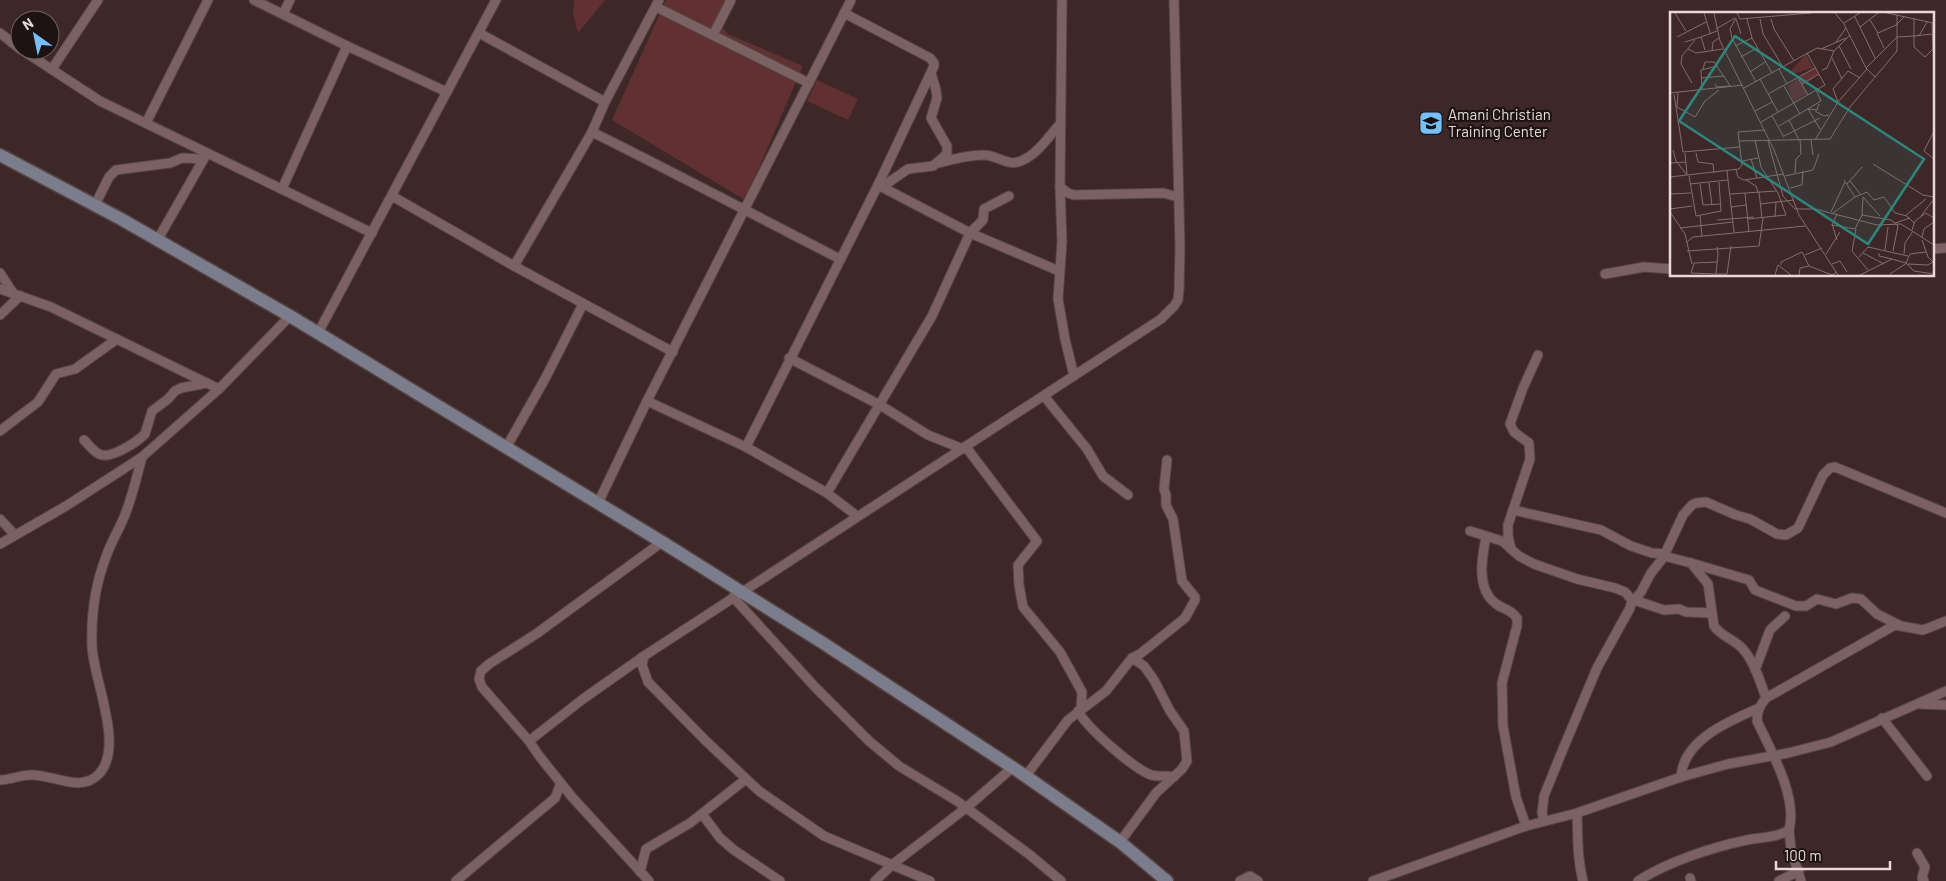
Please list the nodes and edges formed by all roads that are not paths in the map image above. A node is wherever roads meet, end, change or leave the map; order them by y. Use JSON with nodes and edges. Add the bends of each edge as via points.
{"nodes":[{"id":1,"x":98,"y":0,"type":"edge"},
{"id":2,"x":208,"y":0,"type":"edge"},
{"id":3,"x":254,"y":0,"type":"edge"},
{"id":4,"x":290,"y":0,"type":"edge"},
{"id":5,"x":496,"y":0,"type":"edge"},
{"id":6,"x":731,"y":0,"type":"edge"},
{"id":7,"x":851,"y":0,"type":"edge"},
{"id":8,"x":1062,"y":0,"type":"edge"},
{"id":9,"x":1174,"y":0,"type":"edge"},
{"id":10,"x":657,"y":4,"type":"edge"},
{"id":11,"x":844,"y":13,"type":"junction"},
{"id":12,"x":283,"y":14,"type":"junction"},
{"id":13,"x":0,"y":33,"type":"edge"},
{"id":14,"x":479,"y":33,"type":"junction"},
{"id":15,"x":713,"y":35,"type":"junction"},
{"id":16,"x":10,"y":41,"type":"edge"},
{"id":17,"x":347,"y":46,"type":"junction"},
{"id":18,"x":38,"y":60,"type":"edge"},
{"id":19,"x":52,"y":69,"type":"junction"},
{"id":20,"x":931,"y":73,"type":"junction"},
{"id":21,"x":809,"y":83,"type":"junction"},
{"id":22,"x":447,"y":92,"type":"junction"},
{"id":23,"x":606,"y":102,"type":"junction"},
{"id":24,"x":146,"y":123,"type":"junction"},
{"id":25,"x":1060,"y":124,"type":"junction"},
{"id":26,"x":592,"y":132,"type":"junction"},
{"id":27,"x":0,"y":155,"type":"edge"},
{"id":28,"x":205,"y":156,"type":"junction"},
{"id":29,"x":938,"y":164,"type":"junction"},
{"id":30,"x":880,"y":186,"type":"junction"},
{"id":31,"x":1060,"y":187,"type":"junction"},
{"id":32,"x":282,"y":189,"type":"junction"},
{"id":33,"x":392,"y":196,"type":"junction"},
{"id":34,"x":1009,"y":196,"type":"dead end"},
{"id":35,"x":1178,"y":198,"type":"junction"},
{"id":36,"x":95,"y":205,"type":"junction"},
{"id":37,"x":743,"y":211,"type":"junction"},
{"id":38,"x":372,"y":233,"type":"junction"},
{"id":39,"x":970,"y":233,"type":"junction"},
{"id":40,"x":158,"y":239,"type":"junction"},
{"id":41,"x":840,"y":259,"type":"junction"},
{"id":42,"x":514,"y":266,"type":"junction"},
{"id":43,"x":1670,"y":269,"type":"edge"},
{"id":44,"x":1059,"y":270,"type":"junction"},
{"id":45,"x":0,"y":273,"type":"edge"},
{"id":46,"x":1605,"y":274,"type":"dead end"},
{"id":47,"x":0,"y":289,"type":"edge"},
{"id":48,"x":17,"y":294,"type":"junction"},
{"id":49,"x":583,"y":304,"type":"junction"},
{"id":50,"x":0,"y":315,"type":"edge"},
{"id":51,"x":290,"y":316,"type":"junction"},
{"id":52,"x":318,"y":333,"type":"junction"},
{"id":53,"x":117,"y":339,"type":"junction"},
{"id":54,"x":673,"y":352,"type":"junction"},
{"id":55,"x":1538,"y":355,"type":"dead end"},
{"id":56,"x":789,"y":358,"type":"junction"},
{"id":57,"x":1074,"y":376,"type":"junction"},
{"id":58,"x":207,"y":383,"type":"junction"},
{"id":59,"x":219,"y":389,"type":"junction"},
{"id":60,"x":1044,"y":396,"type":"junction"},
{"id":61,"x":647,"y":402,"type":"junction"},
{"id":62,"x":880,"y":405,"type":"junction"},
{"id":63,"x":0,"y":431,"type":"edge"},
{"id":64,"x":84,"y":440,"type":"dead end"},
{"id":65,"x":746,"y":447,"type":"junction"},
{"id":66,"x":506,"y":448,"type":"junction"},
{"id":67,"x":964,"y":448,"type":"junction"},
{"id":68,"x":142,"y":458,"type":"junction"},
{"id":69,"x":1167,"y":460,"type":"dead end"},
{"id":70,"x":827,"y":492,"type":"junction"},
{"id":71,"x":1128,"y":495,"type":"dead end"},
{"id":72,"x":598,"y":503,"type":"junction"},
{"id":73,"x":1513,"y":510,"type":"junction"},
{"id":74,"x":1946,"y":513,"type":"edge"},
{"id":75,"x":857,"y":516,"type":"junction"},
{"id":76,"x":0,"y":519,"type":"edge"},
{"id":77,"x":1470,"y":531,"type":"dead end"},
{"id":78,"x":15,"y":535,"type":"junction"},
{"id":79,"x":1486,"y":536,"type":"junction"},
{"id":80,"x":662,"y":542,"type":"junction"},
{"id":81,"x":0,"y":544,"type":"edge"},
{"id":82,"x":1511,"y":549,"type":"junction"},
{"id":83,"x":1664,"y":555,"type":"junction"},
{"id":84,"x":1691,"y":563,"type":"junction"},
{"id":85,"x":737,"y":595,"type":"junction"},
{"id":86,"x":1633,"y":602,"type":"junction"},
{"id":87,"x":1711,"y":613,"type":"junction"},
{"id":88,"x":1785,"y":616,"type":"dead end"},
{"id":89,"x":1946,"y":621,"type":"edge"},
{"id":90,"x":1898,"y":625,"type":"junction"},
{"id":91,"x":644,"y":656,"type":"junction"},
{"id":92,"x":1132,"y":658,"type":"junction"},
{"id":93,"x":1755,"y":670,"type":"junction"},
{"id":94,"x":1946,"y":691,"type":"edge"},
{"id":95,"x":1766,"y":698,"type":"junction"},
{"id":96,"x":1917,"y":704,"type":"junction"},
{"id":97,"x":1946,"y":705,"type":"edge"},
{"id":98,"x":1759,"y":708,"type":"junction"},
{"id":99,"x":1079,"y":710,"type":"junction"},
{"id":100,"x":1882,"y":718,"type":"junction"},
{"id":101,"x":529,"y":741,"type":"junction"},
{"id":102,"x":1772,"y":756,"type":"junction"},
{"id":103,"x":1012,"y":768,"type":"junction"},
{"id":104,"x":1927,"y":776,"type":"dead end"},
{"id":105,"x":1025,"y":777,"type":"junction"},
{"id":106,"x":1174,"y":777,"type":"junction"},
{"id":107,"x":1681,"y":777,"type":"junction"},
{"id":108,"x":746,"y":779,"type":"junction"},
{"id":109,"x":0,"y":780,"type":"edge"},
{"id":110,"x":561,"y":783,"type":"junction"},
{"id":111,"x":556,"y":796,"type":"junction"},
{"id":112,"x":572,"y":797,"type":"junction"},
{"id":113,"x":966,"y":808,"type":"junction"},
{"id":114,"x":1577,"y":813,"type":"junction"},
{"id":115,"x":702,"y":814,"type":"junction"},
{"id":116,"x":1544,"y":821,"type":"junction"},
{"id":117,"x":1526,"y":826,"type":"junction"},
{"id":118,"x":1788,"y":830,"type":"junction"},
{"id":119,"x":1120,"y":842,"type":"junction"},
{"id":120,"x":1916,"y":853,"type":"dead end"},
{"id":121,"x":893,"y":864,"type":"junction"},
{"id":122,"x":1396,"y":871,"type":"junction"},
{"id":123,"x":1798,"y":871,"type":"junction"},
{"id":124,"x":640,"y":872,"type":"junction"},
{"id":125,"x":456,"y":881,"type":"edge"},
{"id":126,"x":649,"y":881,"type":"edge"},
{"id":127,"x":780,"y":881,"type":"edge"},
{"id":128,"x":875,"y":881,"type":"edge"},
{"id":129,"x":930,"y":881,"type":"edge"},
{"id":130,"x":1061,"y":881,"type":"edge"},
{"id":131,"x":1167,"y":881,"type":"edge"},
{"id":132,"x":1240,"y":881,"type":"edge"},
{"id":133,"x":1258,"y":881,"type":"edge"},
{"id":134,"x":1373,"y":881,"type":"edge"},
{"id":135,"x":1386,"y":881,"type":"edge"},
{"id":136,"x":1583,"y":881,"type":"edge"},
{"id":137,"x":1638,"y":881,"type":"edge"},
{"id":138,"x":1779,"y":881,"type":"edge"},
{"id":139,"x":1801,"y":881,"type":"edge"},
{"id":140,"x":1924,"y":881,"type":"edge"}],
"edges":[{"from":1,"to":19,"type":"street"},
{"from":2,"to":24,"type":"street"},
{"from":3,"to":12,"type":"street"},
{"from":4,"to":12,"type":"street"},
{"from":5,"to":14,"type":"street"},
{"from":6,"to":15,"type":"street"},
{"from":7,"to":11,"type":"street"},
{"from":8,"to":25,"type":"street"},
{"from":9,"to":35,"type":"street"},
{"from":10,"to":15,"type":"street"},
{"from":10,"to":23,"type":"street"},
{"from":11,"to":20,"type":"street","via":[[930,58],[934,64]]},
{"from":11,"to":21,"type":"street"},
{"from":12,"to":17,"type":"street"},
{"from":13,"to":16,"type":"street"},
{"from":14,"to":22,"type":"street"},
{"from":14,"to":23,"type":"street"},
{"from":15,"to":21,"type":"street"},
{"from":17,"to":22,"type":"street"},
{"from":17,"to":32,"type":"street"},
{"from":18,"to":19,"type":"street"},
{"from":19,"to":24,"type":"street","via":[[94,98]]},
{"from":20,"to":29,"type":"street","via":[[936,90],[931,118],[948,150]]},
{"from":20,"to":30,"type":"street"},
{"from":21,"to":37,"type":"street"},
{"from":22,"to":33,"type":"street"},
{"from":23,"to":26,"type":"street"},
{"from":24,"to":28,"type":"street"},
{"from":25,"to":29,"type":"street","via":[[1039,149],[1015,163],[977,155]]},
{"from":25,"to":31,"type":"street"},
{"from":26,"to":37,"type":"street"},
{"from":26,"to":42,"type":"street"},
{"from":27,"to":36,"type":"street"},
{"from":28,"to":32,"type":"street"},
{"from":28,"to":36,"type":"street","via":[[116,170]]},
{"from":28,"to":40,"type":"street"},
{"from":29,"to":30,"type":"street","via":[[905,170]]},
{"from":30,"to":39,"type":"street"},
{"from":30,"to":41,"type":"street"},
{"from":31,"to":35,"type":"street","via":[[1074,195],[1163,193]]},
{"from":31,"to":44,"type":"street","via":[[1062,242]]},
{"from":32,"to":38,"type":"street"},
{"from":33,"to":38,"type":"street"},
{"from":33,"to":42,"type":"street"},
{"from":34,"to":39,"type":"street","via":[[984,209],[983,220]]},
{"from":35,"to":57,"type":"street","via":[[1178,300],[1161,319]]},
{"from":36,"to":40,"type":"street"},
{"from":37,"to":41,"type":"street"},
{"from":37,"to":54,"type":"street"},
{"from":38,"to":52,"type":"street"},
{"from":39,"to":44,"type":"street"},
{"from":39,"to":62,"type":"street","via":[[932,316]]},
{"from":40,"to":51,"type":"street"},
{"from":41,"to":56,"type":"street"},
{"from":42,"to":49,"type":"street"},
{"from":43,"to":46,"type":"street","via":[[1644,267]]},
{"from":44,"to":57,"type":"street","via":[[1059,313]]},
{"from":45,"to":48,"type":"street"},
{"from":47,"to":48,"type":"street"},
{"from":48,"to":50,"type":"street"},
{"from":48,"to":53,"type":"street"},
{"from":49,"to":54,"type":"street"},
{"from":49,"to":66,"type":"street"},
{"from":51,"to":52,"type":"street"},
{"from":51,"to":59,"type":"street"},
{"from":52,"to":66,"type":"street"},
{"from":53,"to":58,"type":"street"},
{"from":53,"to":63,"type":"street","via":[[75,369],[56,374],[38,402]]},
{"from":54,"to":61,"type":"street"},
{"from":55,"to":73,"type":"street","via":[[1510,424],[1514,432],[1530,445],[1530,459]]},
{"from":56,"to":62,"type":"street"},
{"from":56,"to":65,"type":"street"},
{"from":57,"to":60,"type":"street"},
{"from":58,"to":59,"type":"street"},
{"from":58,"to":64,"type":"street","via":[[175,391],[152,411],[145,434],[115,453],[98,454]]},
{"from":59,"to":68,"type":"street"},
{"from":60,"to":67,"type":"street"},
{"from":60,"to":71,"type":"street","via":[[1087,449],[1104,478]]},
{"from":61,"to":65,"type":"street"},
{"from":61,"to":72,"type":"street"},
{"from":62,"to":67,"type":"street","via":[[928,435]]},
{"from":62,"to":70,"type":"street"},
{"from":65,"to":70,"type":"street"},
{"from":66,"to":72,"type":"street"},
{"from":67,"to":75,"type":"street"},
{"from":67,"to":99,"type":"street","via":[[1037,541],[1018,565],[1022,602],[1060,652],[1082,692]]},
{"from":68,"to":78,"type":"street"},
{"from":68,"to":109,"type":"street","via":[[126,513],[106,556],[93,610],[92,648],[105,705],[106,763],[99,774],[86,782],[72,783],[31,774]]},
{"from":69,"to":92,"type":"street","via":[[1166,505],[1173,519],[1182,581],[1195,600],[1186,618]]},
{"from":70,"to":75,"type":"street"},
{"from":72,"to":80,"type":"street"},
{"from":73,"to":82,"type":"street","via":[[1508,531]]},
{"from":73,"to":83,"type":"street","via":[[1601,530],[1631,546]]},
{"from":74,"to":83,"type":"street","via":[[1835,467],[1824,475],[1793,532],[1782,536],[1750,519],[1701,502],[1692,505],[1683,515]]},
{"from":75,"to":85,"type":"street"},
{"from":76,"to":78,"type":"street"},
{"from":77,"to":79,"type":"street"},
{"from":78,"to":81,"type":"street"},
{"from":79,"to":82,"type":"street","via":[[1502,541]]},
{"from":79,"to":117,"type":"street","via":[[1482,568],[1487,591],[1493,602],[1517,618],[1502,684],[1503,726],[1516,797]]},
{"from":80,"to":85,"type":"street"},
{"from":80,"to":101,"type":"street","via":[[481,671],[482,687]]},
{"from":82,"to":86,"type":"street","via":[[1553,571],[1621,590]]},
{"from":83,"to":84,"type":"street"},
{"from":83,"to":86,"type":"street"},
{"from":84,"to":87,"type":"street","via":[[1708,584]]},
{"from":84,"to":90,"type":"street","via":[[1749,580],[1755,590],[1796,606],[1806,606],[1817,599],[1836,604],[1852,598],[1862,599],[1877,614]]},
{"from":85,"to":91,"type":"street"},
{"from":85,"to":103,"type":"street","via":[[838,653]]},
{"from":85,"to":113,"type":"street","via":[[815,687],[869,741],[898,766]]},
{"from":86,"to":87,"type":"street","via":[[1664,610]]},
{"from":86,"to":116,"type":"street","via":[[1597,668],[1563,749],[1544,796]]},
{"from":87,"to":93,"type":"street","via":[[1715,628],[1742,649]]},
{"from":88,"to":93,"type":"street","via":[[1770,630]]},
{"from":89,"to":90,"type":"street","via":[[1923,630]]},
{"from":90,"to":95,"type":"street"},
{"from":91,"to":101,"type":"street"},
{"from":91,"to":108,"type":"street","via":[[642,671],[648,682]]},
{"from":92,"to":99,"type":"street","via":[[1110,688]]},
{"from":92,"to":106,"type":"street","via":[[1144,666],[1186,735],[1187,761]]},
{"from":93,"to":95,"type":"street"},
{"from":94,"to":96,"type":"street"},
{"from":95,"to":98,"type":"street"},
{"from":96,"to":97,"type":"street"},
{"from":96,"to":100,"type":"street"},
{"from":98,"to":102,"type":"street","via":[[1757,721]]},
{"from":98,"to":107,"type":"street","via":[[1728,722],[1706,737],[1687,755]]},
{"from":99,"to":105,"type":"street","via":[[1062,726]]},
{"from":99,"to":106,"type":"street","via":[[1091,730],[1146,772]]},
{"from":100,"to":102,"type":"street","via":[[1831,742]]},
{"from":100,"to":104,"type":"street"},
{"from":101,"to":110,"type":"street"},
{"from":102,"to":107,"type":"street"},
{"from":102,"to":118,"type":"street","via":[[1791,805]]},
{"from":103,"to":105,"type":"street"},
{"from":103,"to":113,"type":"street"},
{"from":105,"to":119,"type":"street"},
{"from":106,"to":119,"type":"street","via":[[1156,793]]},
{"from":107,"to":114,"type":"street"},
{"from":108,"to":115,"type":"street"},
{"from":108,"to":121,"type":"street","via":[[774,803],[824,836]]},
{"from":110,"to":111,"type":"street"},
{"from":110,"to":112,"type":"street"},
{"from":111,"to":112,"type":"street"},
{"from":111,"to":125,"type":"street"},
{"from":112,"to":124,"type":"street"},
{"from":113,"to":121,"type":"street"},
{"from":113,"to":130,"type":"street"},
{"from":114,"to":116,"type":"street"},
{"from":114,"to":136,"type":"street","via":[[1577,847]]},
{"from":115,"to":124,"type":"street","via":[[646,849]]},
{"from":115,"to":127,"type":"street","via":[[720,838]]},
{"from":116,"to":117,"type":"street"},
{"from":117,"to":122,"type":"street"},
{"from":118,"to":123,"type":"street"},
{"from":118,"to":137,"type":"street","via":[[1780,835],[1747,840],[1687,858]]},
{"from":119,"to":131,"type":"street"},
{"from":120,"to":140,"type":"street","via":[[1924,867]]},
{"from":121,"to":128,"type":"street"},
{"from":121,"to":129,"type":"street"},
{"from":122,"to":134,"type":"street"},
{"from":122,"to":135,"type":"street"},
{"from":123,"to":138,"type":"street"},
{"from":123,"to":139,"type":"street"},
{"from":124,"to":126,"type":"street"},
{"from":132,"to":133,"type":"street","via":[[1250,876]]}]}
